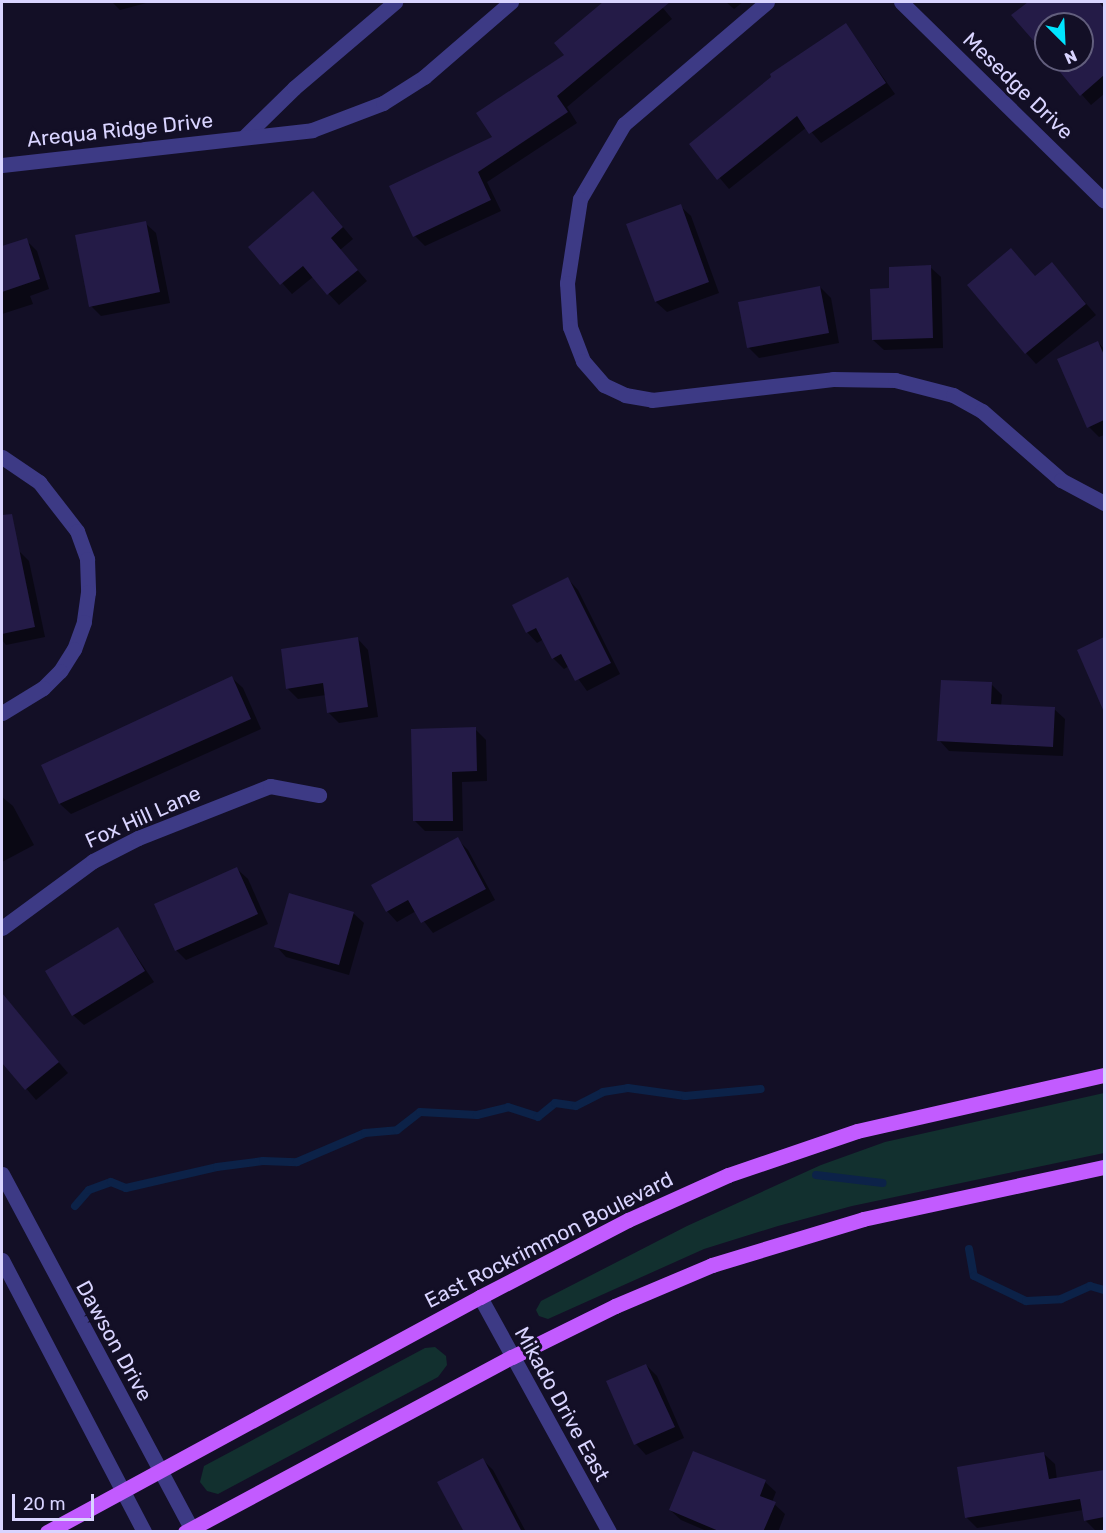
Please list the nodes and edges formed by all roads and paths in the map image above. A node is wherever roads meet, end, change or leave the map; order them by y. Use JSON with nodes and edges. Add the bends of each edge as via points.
{"nodes":[{"id":1,"x":395,"y":2,"type":"edge"},
{"id":2,"x":511,"y":2,"type":"edge"},
{"id":3,"x":767,"y":2,"type":"edge"},
{"id":4,"x":901,"y":2,"type":"edge"},
{"id":5,"x":244,"y":137,"type":"junction"},
{"id":6,"x":2,"y":165,"type":"edge"},
{"id":7,"x":1104,"y":201,"type":"edge"},
{"id":8,"x":2,"y":457,"type":"edge"},
{"id":9,"x":1104,"y":503,"type":"edge"},
{"id":10,"x":2,"y":713,"type":"edge"},
{"id":11,"x":319,"y":795,"type":"dead end"},
{"id":12,"x":2,"y":928,"type":"edge"},
{"id":13,"x":1104,"y":1075,"type":"edge"},
{"id":14,"x":1104,"y":1167,"type":"edge"},
{"id":15,"x":2,"y":1174,"type":"edge"},
{"id":16,"x":2,"y":1260,"type":"edge"},
{"id":17,"x":480,"y":1297,"type":"junction"},
{"id":18,"x":512,"y":1357,"type":"junction"},
{"id":19,"x":161,"y":1470,"type":"junction"},
{"id":20,"x":122,"y":1490,"type":"junction"},
{"id":21,"x":195,"y":1529,"type":"edge"},
{"id":22,"x":47,"y":1532,"type":"edge"},
{"id":23,"x":144,"y":1532,"type":"edge"},
{"id":24,"x":609,"y":1532,"type":"edge"}],
"edges":[{"from":1,"to":5,"type":"street","name":"Arequa Ridge Drive","via":[[294,88]]},
{"from":2,"to":5,"type":"street","name":"Arequa Ridge Drive","via":[[467,43],[383,103],[312,130]]},
{"from":3,"to":9,"type":"street","via":[[624,124],[580,199],[567,283],[570,327],[583,361],[604,385],[625,395],[652,400],[834,380],[895,380],[953,395],[982,411],[1061,480]]},
{"from":4,"to":7,"type":"street","name":"Mesedge Drive"},
{"from":5,"to":6,"type":"street","name":"Arequa Ridge Drive"},
{"from":8,"to":10,"type":"street","via":[[39,483],[77,531],[87,559],[88,592],[84,622],[74,650],[60,671],[43,688]]},
{"from":11,"to":12,"type":"street","name":"Fox Hill Lane","via":[[270,786],[138,838],[93,861]]},
{"from":13,"to":17,"type":"main road","name":"East Rockrimmon Boulevard","via":[[930,1112],[792,1152],[628,1220]]},
{"from":14,"to":18,"type":"main road","via":[[863,1219],[712,1265],[615,1306]]},
{"from":15,"to":19,"type":"street","name":"Dawson Drive"},
{"from":16,"to":20,"type":"street"},
{"from":17,"to":18,"type":"street","name":"Mikado Drive East"},
{"from":17,"to":19,"type":"main road","name":"East Rockrimmon Boulevard"},
{"from":18,"to":21,"type":"main road"},
{"from":18,"to":24,"type":"street","name":"Mikado Drive East"},
{"from":19,"to":20,"type":"main road","name":"East Rockrimmon Boulevard"},
{"from":19,"to":21,"type":"street","name":"Dawson Drive"},
{"from":20,"to":22,"type":"main road","name":"East Rockrimmon Boulevard"},
{"from":20,"to":23,"type":"street"}]}
